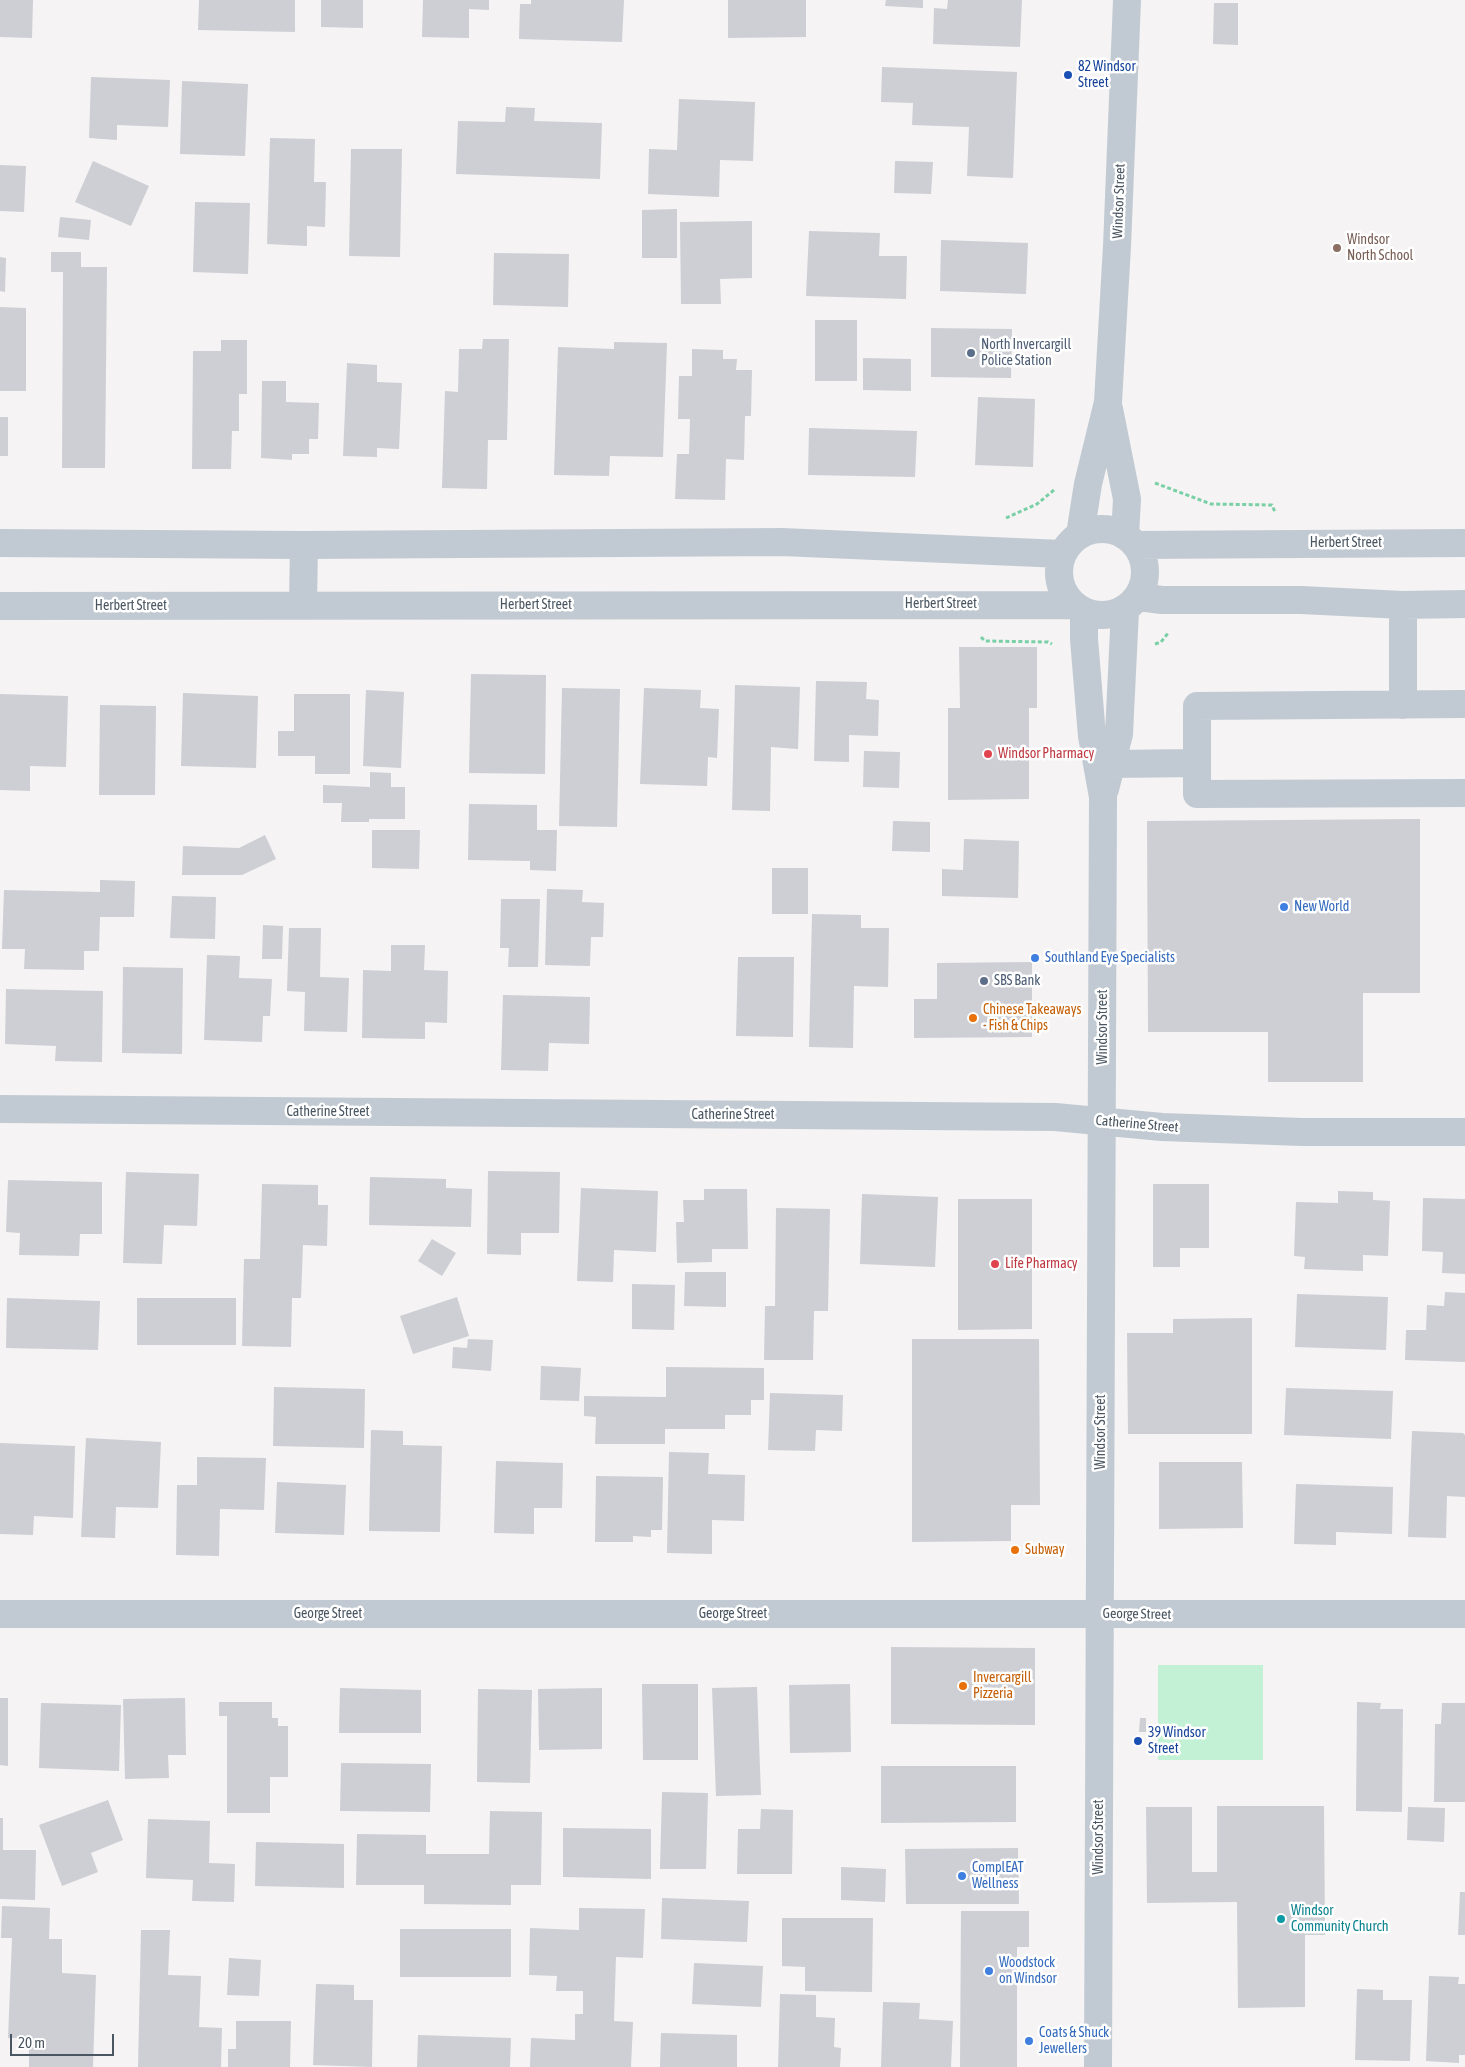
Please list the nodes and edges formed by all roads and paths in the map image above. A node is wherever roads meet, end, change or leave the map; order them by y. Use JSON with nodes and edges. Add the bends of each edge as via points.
{"nodes":[{"id":1,"x":1127,"y":0,"type":"edge"},
{"id":2,"x":1108,"y":402,"type":"junction"},
{"id":3,"x":1152,"y":484,"type":"dead end"},
{"id":4,"x":1055,"y":489,"type":"dead end"},
{"id":5,"x":1275,"y":514,"type":"dead end"},
{"id":6,"x":1000,"y":521,"type":"dead end"},
{"id":7,"x":1131,"y":540,"type":"junction"},
{"id":8,"x":1465,"y":542,"type":"edge"},
{"id":9,"x":0,"y":543,"type":"edge"},
{"id":10,"x":1071,"y":544,"type":"junction"},
{"id":11,"x":304,"y":545,"type":"junction"},
{"id":12,"x":1131,"y":604,"type":"junction"},
{"id":13,"x":1465,"y":604,"type":"edge"},
{"id":14,"x":303,"y":605,"type":"junction"},
{"id":15,"x":1403,"y":605,"type":"junction"},
{"id":16,"x":0,"y":606,"type":"edge"},
{"id":17,"x":1078,"y":608,"type":"junction"},
{"id":18,"x":978,"y":635,"type":"dead end"},
{"id":19,"x":1058,"y":647,"type":"dead end"},
{"id":20,"x":1465,"y":704,"type":"edge"},
{"id":21,"x":1403,"y":705,"type":"junction"},
{"id":22,"x":1197,"y":763,"type":"junction"},
{"id":23,"x":1111,"y":764,"type":"junction"},
{"id":24,"x":1465,"y":793,"type":"edge"},
{"id":25,"x":1103,"y":798,"type":"junction"},
{"id":26,"x":0,"y":1109,"type":"edge"},
{"id":27,"x":1103,"y":1121,"type":"junction"},
{"id":28,"x":1465,"y":1132,"type":"edge"},
{"id":29,"x":1100,"y":1613,"type":"junction"},
{"id":30,"x":0,"y":1614,"type":"edge"},
{"id":31,"x":1465,"y":1614,"type":"edge"},
{"id":32,"x":1098,"y":2067,"type":"edge"}],
"edges":[{"from":1,"to":2,"type":"street","name":"Windsor Street"},
{"from":2,"to":7,"type":"street","name":"Windsor Street"},
{"from":2,"to":10,"type":"street","name":"Windsor Street"},
{"from":3,"to":5,"type":"path","via":[[1159,483],[1211,504],[1272,505]]},
{"from":4,"to":6,"type":"path","via":[[1036,504]]},
{"from":7,"to":8,"type":"street","name":"Herbert Street"},
{"from":7,"to":10,"type":"street","via":[[1107,529],[1089,531]]},
{"from":7,"to":12,"type":"street","name":"Windsor Street","via":[[1143,558],[1146,571],[1144,584]]},
{"from":9,"to":11,"type":"street"},
{"from":10,"to":11,"type":"street"},
{"from":10,"to":17,"type":"street","name":"Windsor Street","via":[[1059,567],[1059,581],[1064,594]]},
{"from":11,"to":14,"type":"street"},
{"from":12,"to":15,"type":"street","via":[[1162,600],[1301,600]]},
{"from":12,"to":17,"type":"street","via":[[1105,616]]},
{"from":12,"to":23,"type":"street","name":"Windsor Street","via":[[1119,734]]},
{"from":13,"to":15,"type":"street"},
{"from":14,"to":16,"type":"street","name":"Herbert Street"},
{"from":14,"to":17,"type":"street","name":"Herbert Street"},
{"from":15,"to":21,"type":"street"},
{"from":17,"to":25,"type":"street","name":"Windsor Street","via":[[1084,639],[1092,736]]},
{"from":18,"to":19,"type":"path","via":[[985,641],[1048,642]]},
{"from":20,"to":21,"type":"street"},
{"from":21,"to":22,"type":"street","via":[[1197,706]]},
{"from":22,"to":23,"type":"street"},
{"from":22,"to":24,"type":"street","via":[[1197,794]]},
{"from":23,"to":25,"type":"street","name":"Windsor Street"},
{"from":25,"to":27,"type":"street","name":"Windsor Street"},
{"from":26,"to":27,"type":"street","name":"Catherine Street","via":[[1055,1117]]},
{"from":27,"to":28,"type":"street","name":"Catherine Street","via":[[1162,1127],[1302,1132]]},
{"from":27,"to":29,"type":"street","name":"Windsor Street"},
{"from":29,"to":30,"type":"street","name":"George Street"},
{"from":29,"to":31,"type":"street","name":"George Street"},
{"from":29,"to":32,"type":"street","name":"Windsor Street"}]}
